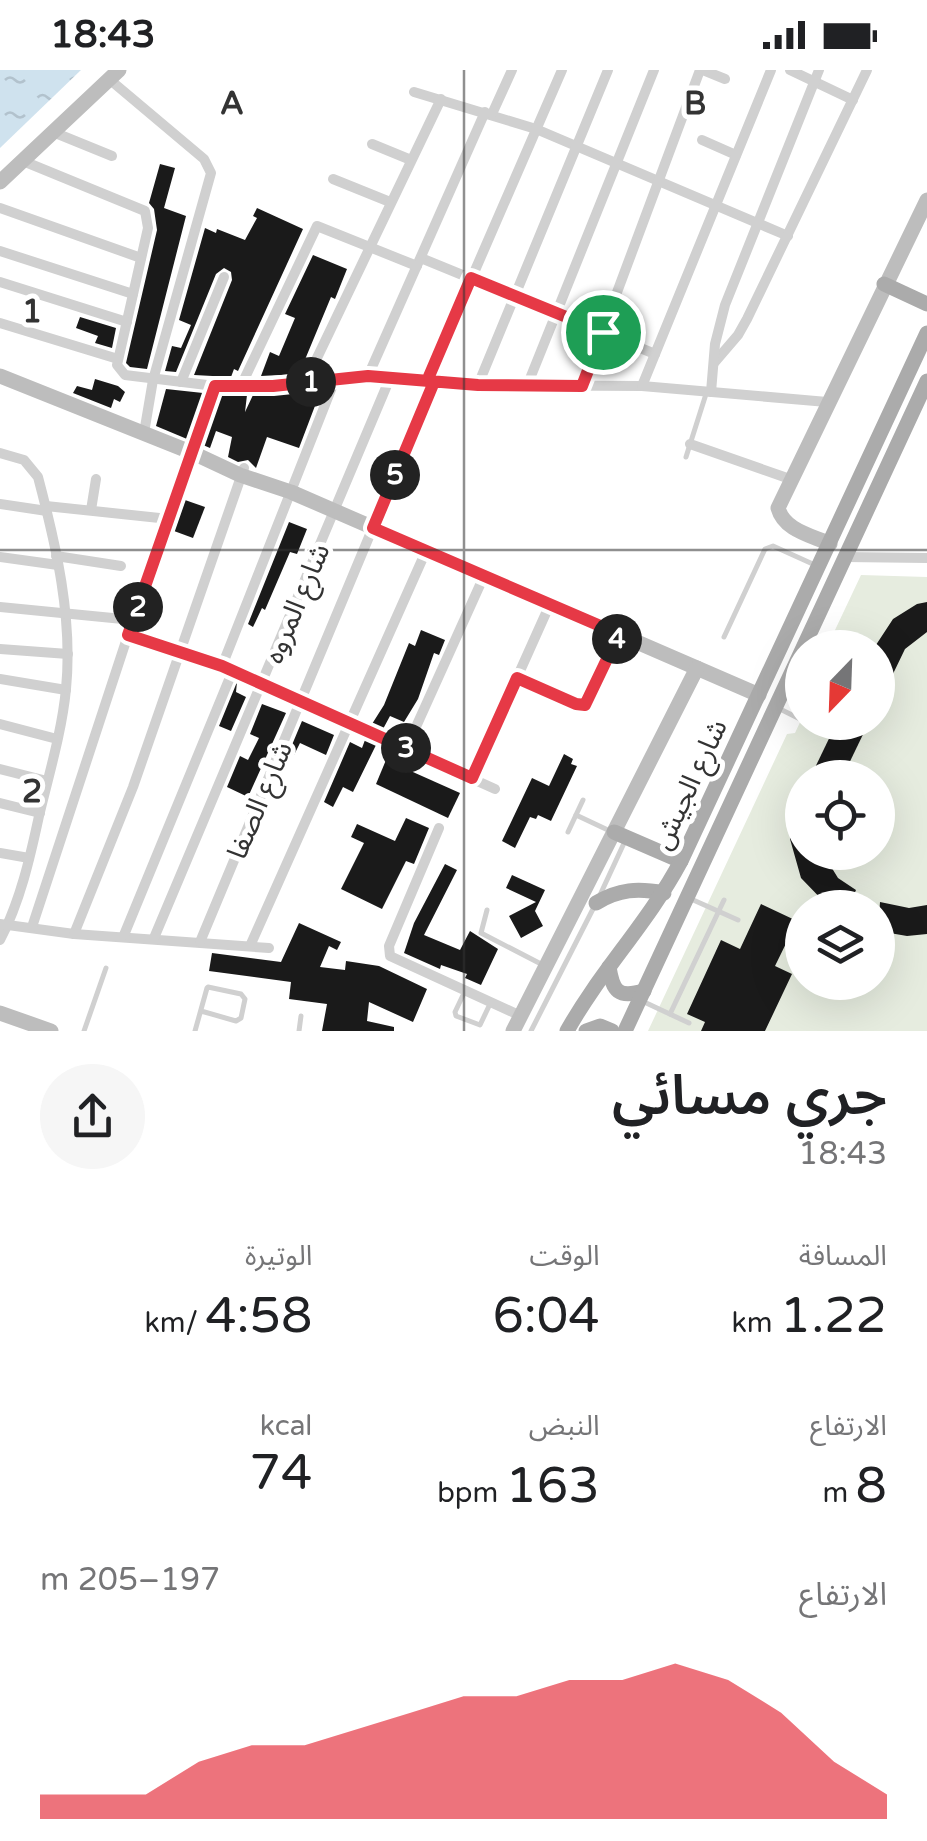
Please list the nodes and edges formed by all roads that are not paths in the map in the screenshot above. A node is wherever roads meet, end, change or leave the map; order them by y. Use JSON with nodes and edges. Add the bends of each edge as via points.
{"nodes":[{"id":1,"x":512,"y":70,"type":"edge"},
{"id":2,"x":562,"y":70,"type":"edge"},
{"id":3,"x":608,"y":70,"type":"edge"},
{"id":4,"x":654,"y":70,"type":"edge"},
{"id":5,"x":701,"y":70,"type":"edge"},
{"id":6,"x":771,"y":70,"type":"edge"},
{"id":7,"x":790,"y":70,"type":"edge"},
{"id":8,"x":867,"y":70,"type":"edge"},
{"id":9,"x":114,"y":74,"type":"edge"},
{"id":10,"x":817,"y":76,"type":"edge"},
{"id":11,"x":725,"y":79,"type":"dead end"},
{"id":12,"x":414,"y":92,"type":"dead end"},
{"id":13,"x":441,"y":98,"type":"junction"},
{"id":14,"x":854,"y":100,"type":"junction"},
{"id":15,"x":489,"y":113,"type":"junction"},
{"id":16,"x":536,"y":129,"type":"junction"},
{"id":17,"x":54,"y":132,"type":"junction"},
{"id":18,"x":702,"y":140,"type":"dead end"},
{"id":19,"x":372,"y":144,"type":"dead end"},
{"id":20,"x":576,"y":146,"type":"junction"},
{"id":21,"x":736,"y":155,"type":"junction"},
{"id":22,"x":112,"y":156,"type":"dead end"},
{"id":23,"x":23,"y":160,"type":"junction"},
{"id":24,"x":411,"y":160,"type":"junction"},
{"id":25,"x":616,"y":163,"type":"junction"},
{"id":26,"x":333,"y":179,"type":"dead end"},
{"id":27,"x":659,"y":181,"type":"junction"},
{"id":28,"x":0,"y":182,"type":"edge"},
{"id":29,"x":927,"y":200,"type":"edge"},
{"id":30,"x":390,"y":202,"type":"junction"},
{"id":31,"x":716,"y":206,"type":"junction"},
{"id":32,"x":0,"y":208,"type":"edge"},
{"id":33,"x":758,"y":223,"type":"junction"},
{"id":34,"x":788,"y":236,"type":"junction"},
{"id":35,"x":369,"y":245,"type":"junction"},
{"id":36,"x":0,"y":251,"type":"edge"},
{"id":37,"x":141,"y":258,"type":"junction"},
{"id":38,"x":419,"y":262,"type":"junction"},
{"id":39,"x":224,"y":277,"type":"dead end"},
{"id":40,"x":471,"y":278,"type":"junction"},
{"id":41,"x":0,"y":282,"type":"edge"},
{"id":42,"x":884,"y":284,"type":"junction"},
{"id":43,"x":133,"y":294,"type":"junction"},
{"id":44,"x":514,"y":296,"type":"junction"},
{"id":45,"x":927,"y":304,"type":"edge"},
{"id":46,"x":556,"y":313,"type":"junction"},
{"id":47,"x":126,"y":322,"type":"junction"},
{"id":48,"x":0,"y":323,"type":"edge"},
{"id":49,"x":603,"y":332,"type":"junction"},
{"id":50,"x":927,"y":333,"type":"edge"},
{"id":51,"x":655,"y":354,"type":"junction"},
{"id":52,"x":118,"y":359,"type":"junction"},
{"id":53,"x":713,"y":363,"type":"junction"},
{"id":54,"x":0,"y":376,"type":"edge"},
{"id":55,"x":368,"y":376,"type":"junction"},
{"id":56,"x":336,"y":377,"type":"junction"},
{"id":57,"x":390,"y":378,"type":"junction"},
{"id":58,"x":153,"y":380,"type":"junction"},
{"id":59,"x":430,"y":381,"type":"junction"},
{"id":60,"x":927,"y":381,"type":"edge"},
{"id":61,"x":181,"y":382,"type":"junction"},
{"id":62,"x":305,"y":383,"type":"junction"},
{"id":63,"x":478,"y":385,"type":"junction"},
{"id":64,"x":215,"y":386,"type":"junction"},
{"id":65,"x":241,"y":386,"type":"junction"},
{"id":66,"x":528,"y":386,"type":"junction"},
{"id":67,"x":582,"y":386,"type":"junction"},
{"id":68,"x":642,"y":386,"type":"junction"},
{"id":69,"x":709,"y":392,"type":"junction"},
{"id":70,"x":827,"y":402,"type":"junction"},
{"id":71,"x":144,"y":433,"type":"junction"},
{"id":72,"x":690,"y":444,"type":"junction"},
{"id":73,"x":193,"y":452,"type":"junction"},
{"id":74,"x":0,"y":453,"type":"edge"},
{"id":75,"x":686,"y":456,"type":"dead end"},
{"id":76,"x":242,"y":471,"type":"junction"},
{"id":77,"x":96,"y":479,"type":"dead end"},
{"id":78,"x":790,"y":479,"type":"junction"},
{"id":79,"x":290,"y":492,"type":"junction"},
{"id":80,"x":0,"y":504,"type":"edge"},
{"id":81,"x":46,"y":508,"type":"junction"},
{"id":82,"x":91,"y":510,"type":"junction"},
{"id":83,"x":335,"y":512,"type":"junction"},
{"id":84,"x":170,"y":519,"type":"junction"},
{"id":85,"x":373,"y":528,"type":"junction"},
{"id":86,"x":830,"y":544,"type":"junction"},
{"id":87,"x":426,"y":551,"type":"junction"},
{"id":88,"x":0,"y":557,"type":"edge"},
{"id":89,"x":845,"y":557,"type":"junction"},
{"id":90,"x":927,"y":558,"type":"edge"},
{"id":91,"x":57,"y":560,"type":"junction"},
{"id":92,"x":120,"y":566,"type":"dead end"},
{"id":93,"x":819,"y":567,"type":"junction"},
{"id":94,"x":484,"y":576,"type":"junction"},
{"id":95,"x":550,"y":604,"type":"junction"},
{"id":96,"x":0,"y":607,"type":"edge"},
{"id":97,"x":66,"y":613,"type":"junction"},
{"id":98,"x":133,"y":620,"type":"junction"},
{"id":99,"x":619,"y":634,"type":"junction"},
{"id":100,"x":128,"y":635,"type":"junction"},
{"id":101,"x":724,"y":637,"type":"dead end"},
{"id":102,"x":0,"y":649,"type":"edge"},
{"id":103,"x":68,"y":654,"type":"junction"},
{"id":104,"x":180,"y":654,"type":"junction"},
{"id":105,"x":227,"y":668,"type":"junction"},
{"id":106,"x":697,"y":668,"type":"junction"},
{"id":107,"x":517,"y":678,"type":"junction"},
{"id":108,"x":0,"y":679,"type":"edge"},
{"id":109,"x":262,"y":684,"type":"junction"},
{"id":110,"x":66,"y":690,"type":"junction"},
{"id":111,"x":759,"y":694,"type":"junction"},
{"id":112,"x":301,"y":701,"type":"junction"},
{"id":113,"x":775,"y":707,"type":"junction"},
{"id":114,"x":785,"y":712,"type":"edge"},
{"id":115,"x":350,"y":723,"type":"junction"},
{"id":116,"x":0,"y":724,"type":"edge"},
{"id":117,"x":57,"y":739,"type":"junction"},
{"id":118,"x":406,"y":749,"type":"junction"},
{"id":119,"x":0,"y":769,"type":"edge"},
{"id":120,"x":472,"y":778,"type":"junction"},
{"id":121,"x":47,"y":781,"type":"junction"},
{"id":122,"x":495,"y":788,"type":"dead end"},
{"id":123,"x":583,"y":800,"type":"dead end"},
{"id":124,"x":0,"y":803,"type":"edge"},
{"id":125,"x":40,"y":814,"type":"junction"},
{"id":126,"x":576,"y":815,"type":"junction"},
{"id":127,"x":439,"y":828,"type":"dead end"},
{"id":128,"x":568,"y":832,"type":"dead end"},
{"id":129,"x":620,"y":835,"type":"junction"},
{"id":130,"x":0,"y":853,"type":"edge"},
{"id":131,"x":29,"y":858,"type":"junction"},
{"id":132,"x":682,"y":860,"type":"junction"},
{"id":133,"x":664,"y":893,"type":"junction"},
{"id":134,"x":687,"y":897,"type":"junction"},
{"id":135,"x":724,"y":900,"type":"dead end"},
{"id":136,"x":596,"y":903,"type":"junction"},
{"id":137,"x":487,"y":910,"type":"dead end"},
{"id":138,"x":719,"y":912,"type":"junction"},
{"id":139,"x":738,"y":920,"type":"dead end"},
{"id":140,"x":4,"y":924,"type":"edge"},
{"id":141,"x":32,"y":927,"type":"junction"},
{"id":142,"x":74,"y":934,"type":"junction"},
{"id":143,"x":124,"y":935,"type":"junction"},
{"id":144,"x":154,"y":938,"type":"junction"},
{"id":145,"x":0,"y":940,"type":"edge"},
{"id":146,"x":200,"y":942,"type":"junction"},
{"id":147,"x":250,"y":946,"type":"junction"},
{"id":148,"x":268,"y":948,"type":"dead end"},
{"id":149,"x":546,"y":966,"type":"junction"},
{"id":150,"x":609,"y":967,"type":"junction"},
{"id":151,"x":106,"y":968,"type":"dead end"},
{"id":152,"x":464,"y":991,"type":"junction"},
{"id":153,"x":642,"y":995,"type":"junction"},
{"id":154,"x":490,"y":1002,"type":"junction"},
{"id":155,"x":201,"y":1011,"type":"junction"},
{"id":156,"x":0,"y":1013,"type":"edge"},
{"id":157,"x":670,"y":1014,"type":"junction"},
{"id":158,"x":301,"y":1016,"type":"dead end"},
{"id":159,"x":689,"y":1023,"type":"dead end"},
{"id":160,"x":517,"y":1024,"type":"edge"},
{"id":161,"x":51,"y":1031,"type":"edge"},
{"id":162,"x":84,"y":1031,"type":"edge"},
{"id":163,"x":195,"y":1031,"type":"edge"},
{"id":164,"x":299,"y":1031,"type":"edge"},
{"id":165,"x":530,"y":1031,"type":"edge"},
{"id":166,"x":567,"y":1031,"type":"edge"},
{"id":167,"x":586,"y":1031,"type":"edge"},
{"id":168,"x":612,"y":1031,"type":"edge"},
{"id":169,"x":625,"y":1031,"type":"edge"}],
"edges":[{"from":1,"to":15,"type":"street"},
{"from":2,"to":16,"type":"street","name":"شارع الصفا"},
{"from":3,"to":20,"type":"street"},
{"from":4,"to":25,"type":"street"},
{"from":5,"to":11,"type":"street"},
{"from":5,"to":27,"type":"street"},
{"from":6,"to":21,"type":"street"},
{"from":7,"to":10,"type":"street"},
{"from":8,"to":14,"type":"street"},
{"from":9,"to":17,"type":"street"},
{"from":9,"to":58,"type":"street","via":[[211,173]]},
{"from":10,"to":14,"type":"street"},
{"from":10,"to":33,"type":"street"},
{"from":12,"to":13,"type":"street"},
{"from":13,"to":15,"type":"street"},
{"from":13,"to":24,"type":"street"},
{"from":14,"to":34,"type":"street"},
{"from":15,"to":16,"type":"street"},
{"from":15,"to":38,"type":"street"},
{"from":16,"to":20,"type":"street"},
{"from":16,"to":40,"type":"street","name":"شارع الصفا"},
{"from":17,"to":22,"type":"street"},
{"from":17,"to":23,"type":"street"},
{"from":18,"to":21,"type":"street"},
{"from":19,"to":24,"type":"street"},
{"from":20,"to":25,"type":"street"},
{"from":20,"to":44,"type":"street"},
{"from":21,"to":31,"type":"street"},
{"from":23,"to":28,"type":"street"},
{"from":23,"to":37,"type":"street","via":[[144,211],[148,228]]},
{"from":24,"to":30,"type":"street"},
{"from":25,"to":27,"type":"street"},
{"from":25,"to":46,"type":"street"},
{"from":26,"to":30,"type":"street"},
{"from":27,"to":31,"type":"street"},
{"from":27,"to":49,"type":"street"},
{"from":29,"to":42,"type":"street"},
{"from":30,"to":35,"type":"street"},
{"from":31,"to":33,"type":"street"},
{"from":31,"to":51,"type":"street"},
{"from":32,"to":37,"type":"street"},
{"from":33,"to":34,"type":"street"},
{"from":33,"to":53,"type":"street","via":[[725,306]]},
{"from":34,"to":53,"type":"street","via":[[738,335]]},
{"from":35,"to":38,"type":"street"},
{"from":35,"to":62,"type":"street"},
{"from":35,"to":65,"type":"street","via":[[317,226]]},
{"from":36,"to":43,"type":"street"},
{"from":37,"to":43,"type":"street"},
{"from":38,"to":40,"type":"street"},
{"from":38,"to":55,"type":"street"},
{"from":39,"to":61,"type":"street"},
{"from":40,"to":44,"type":"street"},
{"from":40,"to":59,"type":"street","name":"شارع الصفا"},
{"from":41,"to":47,"type":"street"},
{"from":42,"to":45,"type":"main road"},
{"from":42,"to":70,"type":"street"},
{"from":43,"to":47,"type":"street"},
{"from":44,"to":46,"type":"street"},
{"from":44,"to":63,"type":"street"},
{"from":46,"to":49,"type":"street"},
{"from":46,"to":66,"type":"street"},
{"from":47,"to":52,"type":"street"},
{"from":48,"to":52,"type":"street"},
{"from":49,"to":51,"type":"street"},
{"from":49,"to":67,"type":"street"},
{"from":50,"to":86,"type":"main road","name":"شارع الجيش"},
{"from":51,"to":68,"type":"street"},
{"from":52,"to":58,"type":"street","via":[[120,371]]},
{"from":53,"to":69,"type":"street"},
{"from":54,"to":71,"type":"street"},
{"from":55,"to":56,"type":"street"},
{"from":55,"to":57,"type":"street"},
{"from":56,"to":62,"type":"street"},
{"from":56,"to":79,"type":"street"},
{"from":57,"to":59,"type":"street"},
{"from":57,"to":83,"type":"street","name":"شارع المروه"},
{"from":58,"to":61,"type":"street"},
{"from":58,"to":71,"type":"street"},
{"from":59,"to":63,"type":"street"},
{"from":59,"to":85,"type":"street","name":"شارع الصفا"},
{"from":60,"to":89,"type":"main road","name":"شارع الجيش"},
{"from":61,"to":64,"type":"street"},
{"from":62,"to":65,"type":"street"},
{"from":63,"to":66,"type":"street"},
{"from":64,"to":65,"type":"street"},
{"from":64,"to":73,"type":"street"},
{"from":66,"to":67,"type":"street"},
{"from":67,"to":68,"type":"street"},
{"from":68,"to":69,"type":"street"},
{"from":69,"to":70,"type":"street"},
{"from":69,"to":72,"type":"lane"},
{"from":70,"to":78,"type":"street"},
{"from":71,"to":73,"type":"street"},
{"from":72,"to":75,"type":"lane"},
{"from":72,"to":78,"type":"street"},
{"from":73,"to":76,"type":"street"},
{"from":73,"to":84,"type":"street"},
{"from":74,"to":81,"type":"street","via":[[30,464]]},
{"from":76,"to":79,"type":"street"},
{"from":76,"to":104,"type":"street"},
{"from":77,"to":82,"type":"street"},
{"from":78,"to":86,"type":"street","via":[[778,508],[781,519]]},
{"from":79,"to":83,"type":"street"},
{"from":79,"to":105,"type":"street"},
{"from":80,"to":81,"type":"street"},
{"from":81,"to":82,"type":"street"},
{"from":81,"to":91,"type":"street"},
{"from":82,"to":84,"type":"street"},
{"from":83,"to":85,"type":"street"},
{"from":83,"to":109,"type":"street","name":"شارع المروه"},
{"from":84,"to":98,"type":"street"},
{"from":85,"to":87,"type":"street"},
{"from":85,"to":112,"type":"street","name":"شارع الصفا"},
{"from":86,"to":93,"type":"main road","name":"شارع الجيش"},
{"from":87,"to":94,"type":"street"},
{"from":87,"to":115,"type":"street"},
{"from":88,"to":91,"type":"street"},
{"from":89,"to":90,"type":"street"},
{"from":89,"to":113,"type":"main road","name":"شارع الجيش"},
{"from":91,"to":92,"type":"street"},
{"from":91,"to":97,"type":"street"},
{"from":93,"to":101,"type":"lane","via":[[777,547],[765,549]]},
{"from":93,"to":111,"type":"main road","name":"شارع الجيش"},
{"from":94,"to":95,"type":"street"},
{"from":94,"to":118,"type":"street"},
{"from":95,"to":99,"type":"street"},
{"from":95,"to":107,"type":"street"},
{"from":96,"to":97,"type":"street"},
{"from":97,"to":98,"type":"street"},
{"from":97,"to":103,"type":"street"},
{"from":98,"to":100,"type":"street"},
{"from":99,"to":106,"type":"street"},
{"from":99,"to":107,"type":"street","via":[[585,705]]},
{"from":100,"to":104,"type":"street"},
{"from":100,"to":141,"type":"street"},
{"from":102,"to":103,"type":"street"},
{"from":103,"to":110,"type":"street"},
{"from":104,"to":105,"type":"street"},
{"from":104,"to":142,"type":"street"},
{"from":105,"to":109,"type":"street"},
{"from":105,"to":143,"type":"street"},
{"from":106,"to":111,"type":"street"},
{"from":106,"to":129,"type":"street"},
{"from":107,"to":120,"type":"street"},
{"from":108,"to":110,"type":"street"},
{"from":109,"to":112,"type":"street"},
{"from":109,"to":144,"type":"street","name":"شارع المروه"},
{"from":110,"to":117,"type":"street"},
{"from":111,"to":132,"type":"main road","name":"شارع الجيش"},
{"from":112,"to":115,"type":"street"},
{"from":112,"to":146,"type":"street","name":"شارع الصفا"},
{"from":113,"to":114,"type":"lane"},
{"from":113,"to":134,"type":"main road","name":"شارع الجيش"},
{"from":115,"to":118,"type":"street"},
{"from":115,"to":147,"type":"street"},
{"from":116,"to":117,"type":"street"},
{"from":117,"to":121,"type":"street"},
{"from":118,"to":120,"type":"street"},
{"from":119,"to":121,"type":"street"},
{"from":120,"to":122,"type":"street"},
{"from":121,"to":125,"type":"street"},
{"from":123,"to":126,"type":"lane"},
{"from":124,"to":125,"type":"street"},
{"from":125,"to":131,"type":"street"},
{"from":126,"to":128,"type":"lane"},
{"from":126,"to":129,"type":"lane"},
{"from":127,"to":152,"type":"street","via":[[388,951]]},
{"from":129,"to":132,"type":"main road"},
{"from":129,"to":136,"type":"lane"},
{"from":129,"to":149,"type":"street"},
{"from":130,"to":131,"type":"street"},
{"from":131,"to":140,"type":"street"},
{"from":132,"to":133,"type":"main road","name":"شارع الجيش"},
{"from":133,"to":136,"type":"main road","via":[[628,890]]},
{"from":133,"to":150,"type":"main road","name":"شارع الجيش"},
{"from":134,"to":138,"type":"lane"},
{"from":134,"to":153,"type":"main road","name":"شارع الجيش"},
{"from":135,"to":138,"type":"lane"},
{"from":136,"to":165,"type":"lane"},
{"from":137,"to":149,"type":"lane","via":[[481,932]]},
{"from":138,"to":139,"type":"lane"},
{"from":138,"to":157,"type":"lane"},
{"from":140,"to":141,"type":"street"},
{"from":140,"to":145,"type":"street"},
{"from":141,"to":142,"type":"street"},
{"from":142,"to":143,"type":"street"},
{"from":143,"to":144,"type":"street"},
{"from":144,"to":146,"type":"street"},
{"from":146,"to":147,"type":"street"},
{"from":147,"to":148,"type":"street"},
{"from":149,"to":160,"type":"street"},
{"from":150,"to":153,"type":"main road","via":[[617,994]]},
{"from":150,"to":166,"type":"main road","name":"شارع الجيش"},
{"from":151,"to":162,"type":"lane"},
{"from":152,"to":154,"type":"street"},
{"from":152,"to":154,"type":"lane","via":[[455,1014],[478,1026]]},
{"from":153,"to":157,"type":"lane"},
{"from":153,"to":169,"type":"main road","name":"شارع الجيش"},
{"from":154,"to":160,"type":"street"},
{"from":155,"to":155,"type":"lane","via":[[236,1021],[245,1000],[210,986]]},
{"from":155,"to":163,"type":"lane"},
{"from":156,"to":161,"type":"street"},
{"from":157,"to":159,"type":"lane"},
{"from":158,"to":164,"type":"lane"},
{"from":167,"to":168,"type":"main road"}]}
